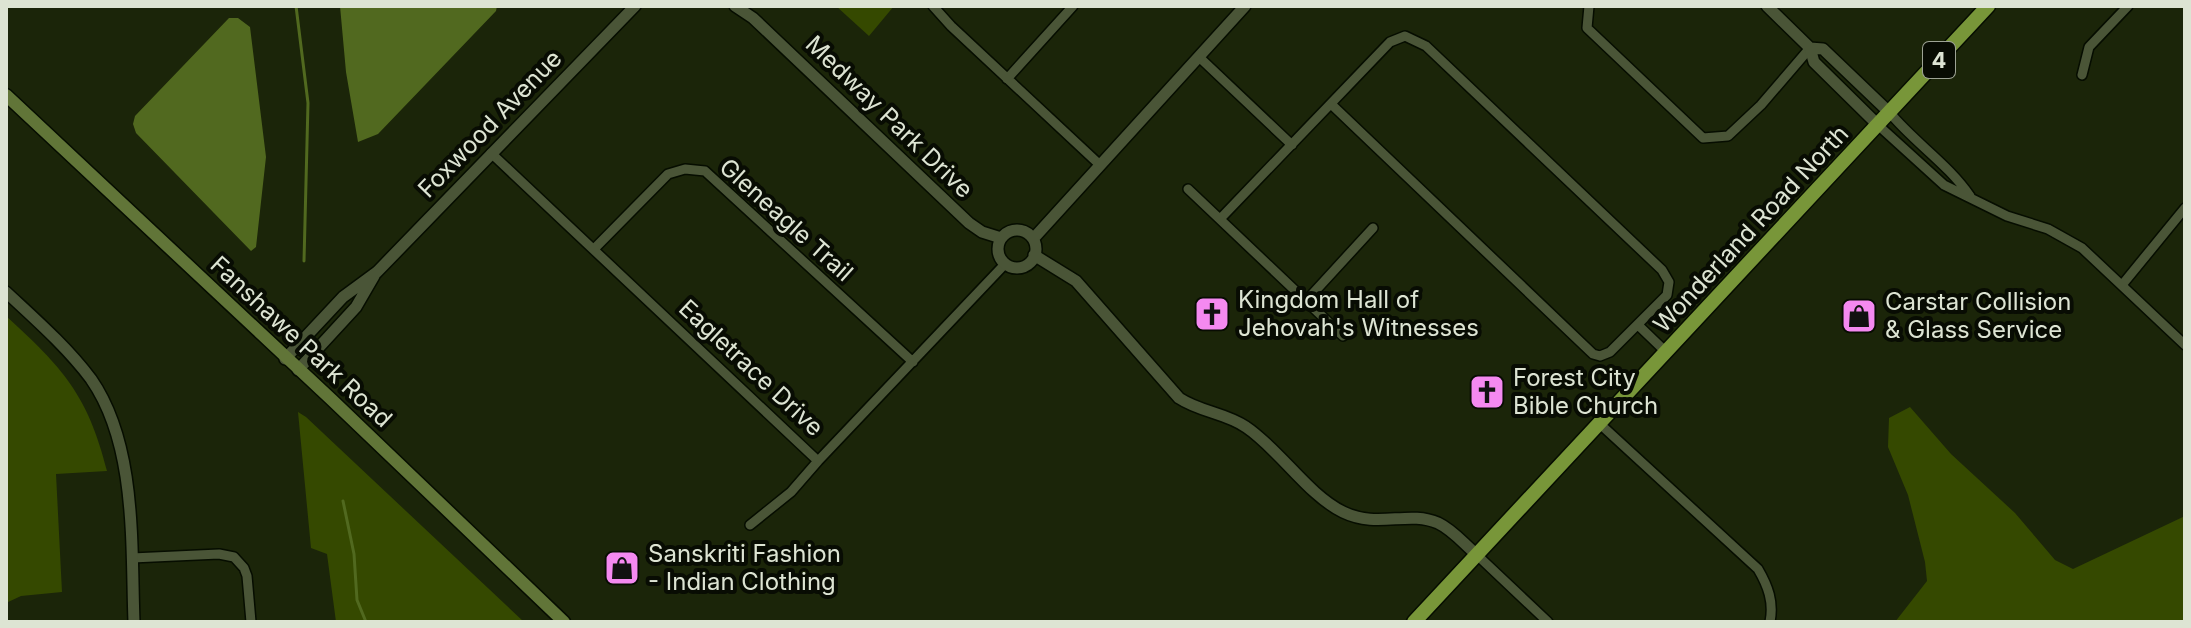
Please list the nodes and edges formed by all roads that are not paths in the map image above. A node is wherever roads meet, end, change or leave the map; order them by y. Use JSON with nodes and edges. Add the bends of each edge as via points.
{"nodes":[{"id":1,"x":635,"y":6,"type":"edge"},
{"id":2,"x":735,"y":6,"type":"edge"},
{"id":3,"x":933,"y":6,"type":"edge"},
{"id":4,"x":1073,"y":6,"type":"edge"},
{"id":5,"x":1245,"y":6,"type":"edge"},
{"id":6,"x":1589,"y":6,"type":"edge"},
{"id":7,"x":1767,"y":6,"type":"edge"},
{"id":8,"x":1988,"y":6,"type":"edge"},
{"id":9,"x":2128,"y":6,"type":"edge"},
{"id":10,"x":751,"y":12,"type":"edge"},
{"id":11,"x":1810,"y":48,"type":"junction"},
{"id":12,"x":1199,"y":57,"type":"junction"},
{"id":13,"x":2082,"y":75,"type":"dead end"},
{"id":14,"x":1007,"y":79,"type":"junction"},
{"id":15,"x":6,"y":95,"type":"edge"},
{"id":16,"x":1331,"y":104,"type":"junction"},
{"id":17,"x":1890,"y":113,"type":"junction"},
{"id":18,"x":1879,"y":126,"type":"junction"},
{"id":19,"x":1292,"y":145,"type":"junction"},
{"id":20,"x":491,"y":153,"type":"junction"},
{"id":21,"x":1100,"y":165,"type":"junction"},
{"id":22,"x":1188,"y":189,"type":"dead end"},
{"id":23,"x":1970,"y":196,"type":"junction"},
{"id":24,"x":2185,"y":208,"type":"edge"},
{"id":25,"x":1220,"y":219,"type":"junction"},
{"id":26,"x":1373,"y":228,"type":"dead end"},
{"id":27,"x":1001,"y":238,"type":"junction"},
{"id":28,"x":1033,"y":239,"type":"junction"},
{"id":29,"x":594,"y":249,"type":"junction"},
{"id":30,"x":1034,"y":255,"type":"junction"},
{"id":31,"x":1005,"y":264,"type":"junction"},
{"id":32,"x":377,"y":272,"type":"junction"},
{"id":33,"x":2122,"y":285,"type":"junction"},
{"id":34,"x":6,"y":292,"type":"edge"},
{"id":35,"x":1306,"y":301,"type":"junction"},
{"id":36,"x":1638,"y":325,"type":"junction"},
{"id":37,"x":1343,"y":336,"type":"dead end"},
{"id":38,"x":2185,"y":345,"type":"edge"},
{"id":39,"x":1666,"y":352,"type":"junction"},
{"id":40,"x":285,"y":359,"type":"junction"},
{"id":41,"x":913,"y":362,"type":"junction"},
{"id":42,"x":298,"y":370,"type":"junction"},
{"id":43,"x":1600,"y":424,"type":"junction"},
{"id":44,"x":818,"y":461,"type":"junction"},
{"id":45,"x":750,"y":525,"type":"dead end"},
{"id":46,"x":1476,"y":554,"type":"junction"},
{"id":47,"x":132,"y":558,"type":"junction"},
{"id":48,"x":134,"y":622,"type":"edge"},
{"id":49,"x":251,"y":622,"type":"edge"},
{"id":50,"x":564,"y":622,"type":"edge"},
{"id":51,"x":1414,"y":622,"type":"edge"},
{"id":52,"x":1548,"y":622,"type":"edge"},
{"id":53,"x":1770,"y":622,"type":"edge"}],
"edges":[{"from":1,"to":20,"type":"street","name":"Foxwood Avenue"},
{"from":2,"to":10,"type":"street","name":"Medway Park Drive"},
{"from":3,"to":14,"type":"street"},
{"from":4,"to":14,"type":"street"},
{"from":5,"to":12,"type":"street"},
{"from":6,"to":11,"type":"street","via":[[1587,28],[1703,138],[1728,136]]},
{"from":7,"to":11,"type":"street"},
{"from":8,"to":17,"type":"main road","name":"Wonderland Road North","number":"4"},
{"from":9,"to":13,"type":"street","via":[[2089,47]]},
{"from":10,"to":27,"type":"street","name":"Medway Park Drive","via":[[969,223]]},
{"from":11,"to":17,"type":"street","via":[[1823,49]]},
{"from":11,"to":18,"type":"street","via":[[1814,62]]},
{"from":12,"to":19,"type":"street"},
{"from":12,"to":21,"type":"street"},
{"from":14,"to":21,"type":"street"},
{"from":15,"to":40,"type":"main road","name":"Fanshawe Park Road"},
{"from":16,"to":19,"type":"street"},
{"from":16,"to":36,"type":"street","via":[[1593,354],[1610,352]]},
{"from":16,"to":36,"type":"street","via":[[1398,36],[1426,46],[1662,270],[1669,282],[1667,295]]},
{"from":17,"to":18,"type":"main road","name":"Wonderland Road North","number":"4"},
{"from":17,"to":23,"type":"street"},
{"from":18,"to":23,"type":"street","via":[[1944,185]]},
{"from":18,"to":39,"type":"main road","name":"Wonderland Road North","number":"4"},
{"from":19,"to":25,"type":"street"},
{"from":20,"to":29,"type":"street","name":"Eagletrace Drive"},
{"from":20,"to":32,"type":"street","name":"Foxwood Avenue"},
{"from":21,"to":28,"type":"street"},
{"from":22,"to":25,"type":"street"},
{"from":23,"to":33,"type":"street","via":[[2082,248]]},
{"from":24,"to":33,"type":"street"},
{"from":25,"to":35,"type":"street"},
{"from":26,"to":35,"type":"street"},
{"from":27,"to":28,"type":"street","via":[[1021,230]]},
{"from":27,"to":31,"type":"street","via":[[998,252]]},
{"from":28,"to":30,"type":"street"},
{"from":29,"to":41,"type":"street","name":"Gleneagle Trail","via":[[668,174],[705,171]]},
{"from":29,"to":44,"type":"street","name":"Eagletrace Drive"},
{"from":30,"to":31,"type":"street","via":[[1019,268]]},
{"from":30,"to":46,"type":"street","via":[[1076,281],[1179,398],[1249,429],[1332,506],[1372,520],[1437,522]]},
{"from":31,"to":41,"type":"street","name":"Eagletrace Drive"},
{"from":32,"to":40,"type":"street","name":"Foxwood Avenue","via":[[343,297]]},
{"from":32,"to":42,"type":"street","name":"Foxwood Avenue","via":[[356,307]]},
{"from":33,"to":38,"type":"street"},
{"from":34,"to":47,"type":"street","via":[[91,380],[112,418],[125,476]]},
{"from":35,"to":37,"type":"street"},
{"from":36,"to":39,"type":"street"},
{"from":39,"to":43,"type":"main road","name":"Wonderland Road North","number":"4"},
{"from":40,"to":42,"type":"main road","name":"Fanshawe Park Road"},
{"from":41,"to":44,"type":"street","name":"Eagletrace Drive"},
{"from":42,"to":50,"type":"main road","name":"Fanshawe Park Road"},
{"from":43,"to":46,"type":"main road","name":"Wonderland Road North","number":"4"},
{"from":43,"to":53,"type":"street","via":[[1758,569],[1768,586]]},
{"from":44,"to":45,"type":"street","via":[[791,492]]},
{"from":46,"to":51,"type":"main road","name":"Wonderland Road North","number":"4"},
{"from":46,"to":52,"type":"street"},
{"from":47,"to":48,"type":"street"},
{"from":47,"to":49,"type":"street","via":[[234,557],[247,576]]}]}
